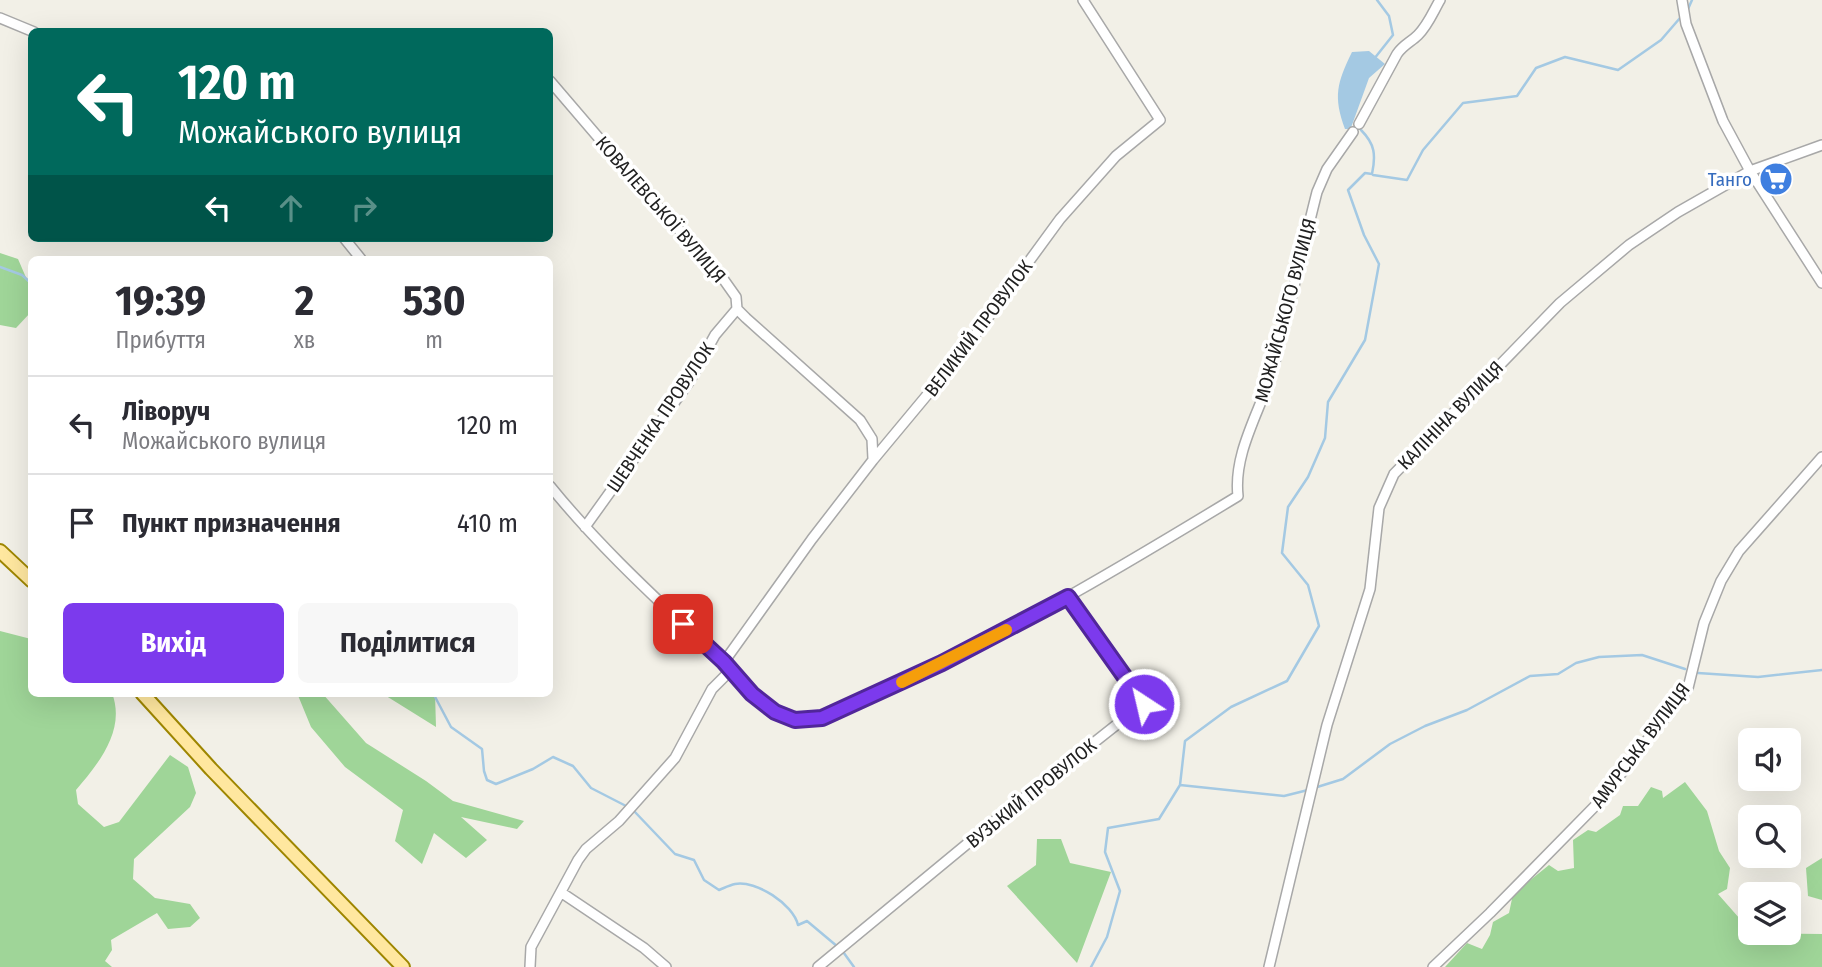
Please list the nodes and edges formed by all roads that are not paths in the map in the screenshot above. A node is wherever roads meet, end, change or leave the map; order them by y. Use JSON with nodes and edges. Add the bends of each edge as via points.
{"nodes":[{"id":1,"x":1083,"y":0,"type":"edge"},
{"id":2,"x":1440,"y":0,"type":"edge"},
{"id":3,"x":1682,"y":0,"type":"edge"},
{"id":4,"x":0,"y":18,"type":"edge"},
{"id":5,"x":28,"y":30,"type":"edge"},
{"id":6,"x":553,"y":85,"type":"edge"},
{"id":7,"x":1822,"y":145,"type":"edge"},
{"id":8,"x":1750,"y":171,"type":"junction"},
{"id":9,"x":347,"y":242,"type":"edge"},
{"id":10,"x":359,"y":256,"type":"edge"},
{"id":11,"x":1822,"y":283,"type":"edge"},
{"id":12,"x":737,"y":309,"type":"junction"},
{"id":13,"x":1822,"y":457,"type":"edge"},
{"id":14,"x":873,"y":460,"type":"junction"},
{"id":15,"x":553,"y":490,"type":"edge"},
{"id":16,"x":585,"y":527,"type":"junction"},
{"id":17,"x":0,"y":551,"type":"edge"},
{"id":18,"x":28,"y":576,"type":"edge"},
{"id":19,"x":1068,"y":597,"type":"junction"},
{"id":20,"x":724,"y":662,"type":"junction"},
{"id":21,"x":730,"y":671,"type":"junction"},
{"id":22,"x":146,"y":697,"type":"edge"},
{"id":23,"x":562,"y":893,"type":"junction"},
{"id":24,"x":403,"y":967,"type":"edge"},
{"id":25,"x":530,"y":967,"type":"edge"},
{"id":26,"x":666,"y":967,"type":"edge"},
{"id":27,"x":818,"y":967,"type":"edge"},
{"id":28,"x":1269,"y":967,"type":"edge"},
{"id":29,"x":1433,"y":967,"type":"edge"}],
"edges":[{"from":1,"to":14,"type":"street","name":"ВЕЛИКИЙ ПРОВУЛОК","via":[[1160,120],[1116,156],[1060,219],[962,353]]},
{"from":2,"to":19,"type":"street","name":"МОЖАЙСЬКОГО ВУЛИЦЯ","via":[[1425,27],[1397,54],[1356,128],[1326,169],[1272,370],[1245,443],[1236,479],[1238,496]]},
{"from":3,"to":8,"type":"street","via":[[1686,24],[1723,121]]},
{"from":4,"to":5,"type":"street"},
{"from":6,"to":12,"type":"street","name":"КОВАЛЕВСЬКОЇ ВУЛИЦЯ","via":[[719,273],[736,297]]},
{"from":7,"to":8,"type":"street","name":"КАЛІНІНА ВУЛИЦЯ"},
{"from":8,"to":11,"type":"street"},
{"from":8,"to":28,"type":"street","name":"КАЛІНІНА ВУЛИЦЯ","via":[[1629,245],[1560,303],[1394,474],[1379,508],[1370,589],[1327,725]]},
{"from":9,"to":10,"type":"street"},
{"from":12,"to":14,"type":"street","name":"КОВАЛЕВСЬКОЇ ВУЛИЦЯ","via":[[860,420],[872,439]]},
{"from":12,"to":16,"type":"street","name":"ШЕВЧЕНКА ПРОВУЛОК"},
{"from":13,"to":29,"type":"street","name":"АМУРСЬКА ВУЛИЦЯ","via":[[1757,529],[1721,581],[1704,623],[1688,688],[1598,803]]},
{"from":14,"to":20,"type":"street","name":"ВЕЛИКИЙ ПРОВУЛОК"},
{"from":15,"to":16,"type":"street","name":"МОЖАЙСЬКОГО ВУЛИЦЯ"},
{"from":16,"to":20,"type":"street","name":"МОЖАЙСЬКОГО ВУЛИЦЯ"},
{"from":17,"to":18,"type":"main road"},
{"from":19,"to":21,"type":"street","name":"МОЖАЙСЬКОГО ВУЛИЦЯ","via":[[942,663],[822,718],[795,720],[775,712]]},
{"from":19,"to":27,"type":"street","name":"ВУЗЬКИЙ ПРОВУЛОК","via":[[1144,704]]},
{"from":20,"to":21,"type":"street","name":"МОЖАЙСЬКОГО ВУЛИЦЯ"},
{"from":21,"to":23,"type":"street","via":[[712,690],[675,758],[620,821],[586,849]]},
{"from":22,"to":24,"type":"main road"},
{"from":23,"to":25,"type":"street","via":[[531,947]]},
{"from":23,"to":26,"type":"street"}]}
